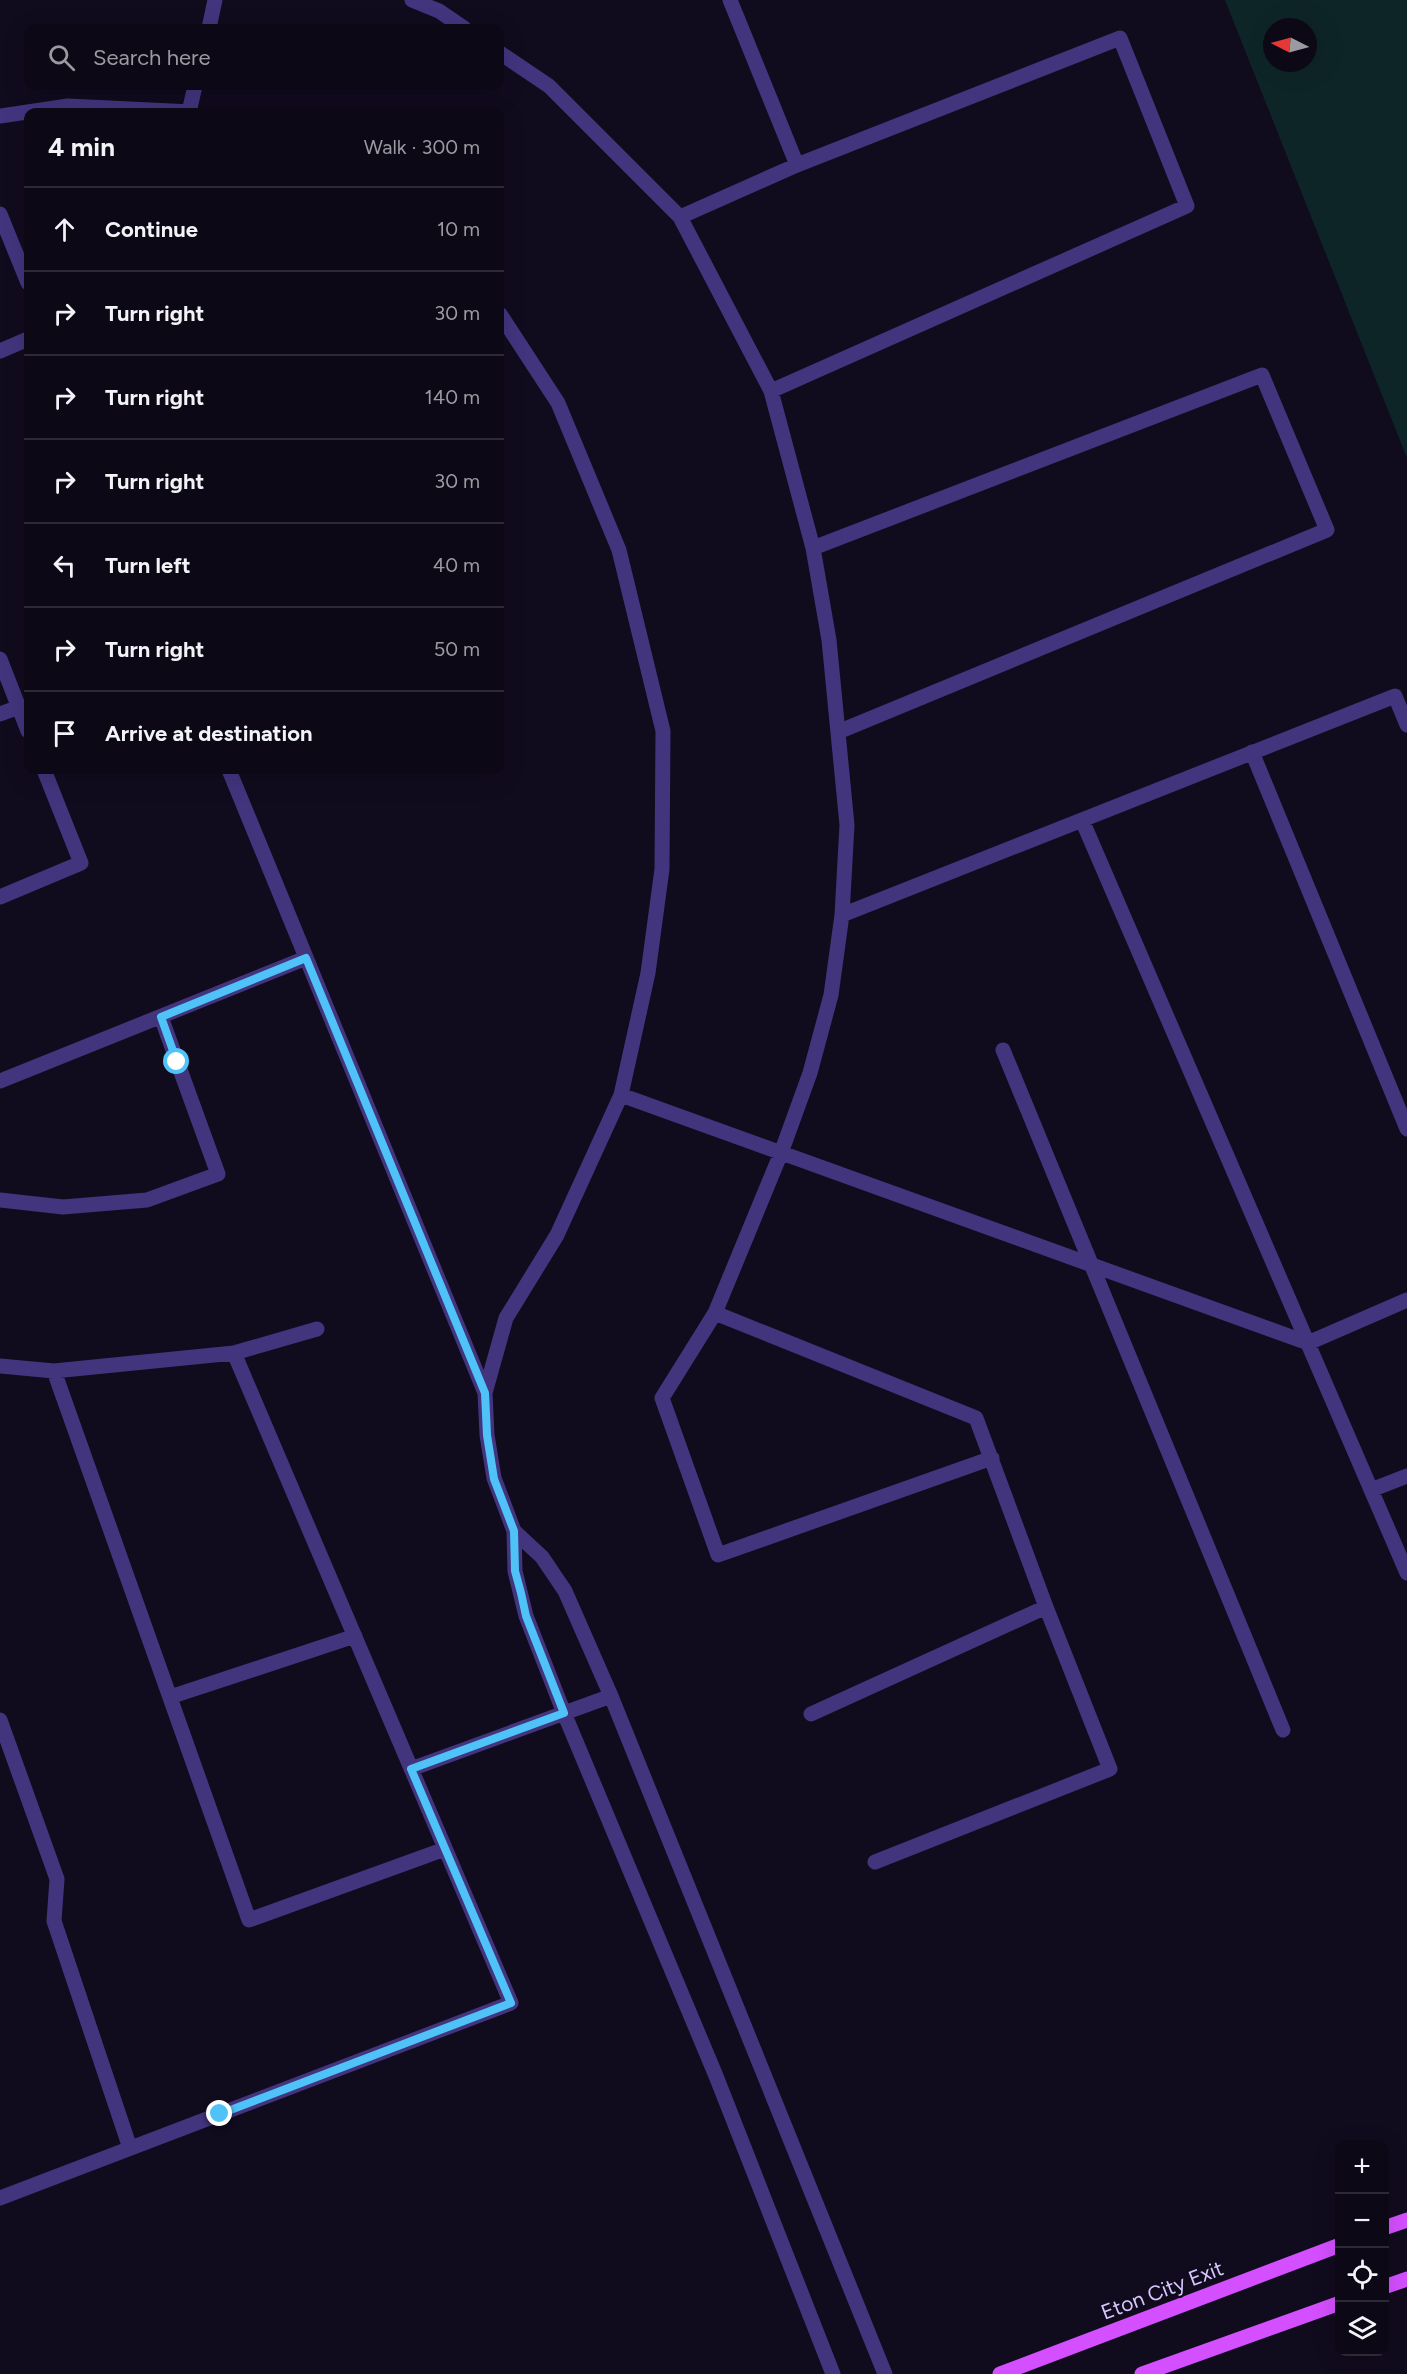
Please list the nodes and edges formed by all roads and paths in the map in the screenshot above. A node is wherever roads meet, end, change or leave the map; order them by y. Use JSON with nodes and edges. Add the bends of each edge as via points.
{"nodes":[{"id":1,"x":215,"y":0,"type":"edge"},
{"id":2,"x":412,"y":0,"type":"edge"},
{"id":3,"x":735,"y":1,"type":"edge"},
{"id":4,"x":210,"y":24,"type":"edge"},
{"id":5,"x":458,"y":24,"type":"edge"},
{"id":6,"x":504,"y":56,"type":"edge"},
{"id":7,"x":194,"y":90,"type":"edge"},
{"id":8,"x":54,"y":108,"type":"edge"},
{"id":9,"x":109,"y":108,"type":"edge"},
{"id":10,"x":191,"y":108,"type":"edge"},
{"id":11,"x":24,"y":112,"type":"edge"},
{"id":12,"x":0,"y":116,"type":"edge"},
{"id":13,"x":798,"y":165,"type":"junction"},
{"id":14,"x":0,"y":214,"type":"edge"},
{"id":15,"x":680,"y":217,"type":"junction"},
{"id":16,"x":24,"y":273,"type":"edge"},
{"id":17,"x":504,"y":320,"type":"edge"},
{"id":18,"x":24,"y":341,"type":"edge"},
{"id":19,"x":0,"y":351,"type":"edge"},
{"id":20,"x":771,"y":391,"type":"junction"},
{"id":21,"x":813,"y":548,"type":"junction"},
{"id":22,"x":0,"y":658,"type":"edge"},
{"id":23,"x":19,"y":707,"type":"junction"},
{"id":24,"x":0,"y":714,"type":"edge"},
{"id":25,"x":24,"y":720,"type":"edge"},
{"id":26,"x":1407,"y":725,"type":"edge"},
{"id":27,"x":838,"y":732,"type":"junction"},
{"id":28,"x":1252,"y":752,"type":"junction"},
{"id":29,"x":46,"y":774,"type":"edge"},
{"id":30,"x":231,"y":774,"type":"edge"},
{"id":31,"x":1082,"y":820,"type":"junction"},
{"id":32,"x":0,"y":897,"type":"edge"},
{"id":33,"x":842,"y":915,"type":"junction"},
{"id":34,"x":306,"y":958,"type":"junction"},
{"id":35,"x":161,"y":1017,"type":"junction"},
{"id":36,"x":1003,"y":1050,"type":"dead end"},
{"id":37,"x":0,"y":1082,"type":"edge"},
{"id":38,"x":621,"y":1095,"type":"junction"},
{"id":39,"x":1407,"y":1130,"type":"edge"},
{"id":40,"x":781,"y":1153,"type":"junction"},
{"id":41,"x":0,"y":1200,"type":"edge"},
{"id":42,"x":1092,"y":1265,"type":"junction"},
{"id":43,"x":1407,"y":1300,"type":"edge"},
{"id":44,"x":715,"y":1313,"type":"junction"},
{"id":45,"x":317,"y":1329,"type":"dead end"},
{"id":46,"x":1308,"y":1343,"type":"junction"},
{"id":47,"x":234,"y":1353,"type":"junction"},
{"id":48,"x":0,"y":1366,"type":"edge"},
{"id":49,"x":54,"y":1371,"type":"junction"},
{"id":50,"x":485,"y":1393,"type":"junction"},
{"id":51,"x":992,"y":1458,"type":"junction"},
{"id":52,"x":1407,"y":1476,"type":"edge"},
{"id":53,"x":1371,"y":1490,"type":"junction"},
{"id":54,"x":514,"y":1531,"type":"junction"},
{"id":55,"x":1407,"y":1573,"type":"edge"},
{"id":56,"x":1046,"y":1606,"type":"junction"},
{"id":57,"x":355,"y":1636,"type":"junction"},
{"id":58,"x":611,"y":1696,"type":"junction"},
{"id":59,"x":170,"y":1697,"type":"junction"},
{"id":60,"x":564,"y":1713,"type":"junction"},
{"id":61,"x":811,"y":1714,"type":"dead end"},
{"id":62,"x":0,"y":1720,"type":"edge"},
{"id":63,"x":1283,"y":1730,"type":"dead end"},
{"id":64,"x":411,"y":1769,"type":"junction"},
{"id":65,"x":445,"y":1849,"type":"junction"},
{"id":66,"x":875,"y":1862,"type":"dead end"},
{"id":67,"x":130,"y":2148,"type":"junction"},
{"id":68,"x":0,"y":2198,"type":"edge"},
{"id":69,"x":1407,"y":2220,"type":"edge"},
{"id":70,"x":1389,"y":2226,"type":"edge"},
{"id":71,"x":1335,"y":2247,"type":"edge"},
{"id":72,"x":1407,"y":2279,"type":"edge"},
{"id":73,"x":1389,"y":2285,"type":"edge"},
{"id":74,"x":1335,"y":2305,"type":"edge"},
{"id":75,"x":833,"y":2374,"type":"edge"},
{"id":76,"x":885,"y":2374,"type":"edge"},
{"id":77,"x":1000,"y":2374,"type":"edge"},
{"id":78,"x":1142,"y":2374,"type":"edge"}],
"edges":[{"from":1,"to":4,"type":"street"},
{"from":2,"to":5,"type":"street"},
{"from":3,"to":13,"type":"street"},
{"from":6,"to":15,"type":"street","via":[[549,86]]},
{"from":7,"to":10,"type":"street"},
{"from":8,"to":9,"type":"street"},
{"from":11,"to":12,"type":"street"},
{"from":13,"to":15,"type":"street"},
{"from":13,"to":20,"type":"street","via":[[1120,38],[1187,206]]},
{"from":14,"to":16,"type":"street"},
{"from":15,"to":20,"type":"street"},
{"from":17,"to":38,"type":"street","via":[[558,403],[619,550],[663,731],[662,869],[648,974]]},
{"from":18,"to":19,"type":"street"},
{"from":20,"to":21,"type":"street"},
{"from":21,"to":27,"type":"street","via":[[829,640]]},
{"from":21,"to":27,"type":"street","via":[[1262,375],[1327,530]]},
{"from":22,"to":23,"type":"street"},
{"from":23,"to":24,"type":"street"},
{"from":23,"to":25,"type":"street"},
{"from":26,"to":28,"type":"street","via":[[1395,696]]},
{"from":27,"to":33,"type":"street","via":[[847,825]]},
{"from":28,"to":31,"type":"street"},
{"from":28,"to":39,"type":"street"},
{"from":29,"to":32,"type":"street","via":[[81,863]]},
{"from":30,"to":34,"type":"street"},
{"from":31,"to":33,"type":"street"},
{"from":31,"to":46,"type":"street"},
{"from":33,"to":40,"type":"street","via":[[831,995],[810,1073]]},
{"from":34,"to":35,"type":"street"},
{"from":34,"to":50,"type":"street"},
{"from":35,"to":37,"type":"street"},
{"from":35,"to":41,"type":"street","via":[[218,1174],[147,1200],[63,1207]]},
{"from":36,"to":42,"type":"street"},
{"from":38,"to":40,"type":"street"},
{"from":38,"to":50,"type":"street","via":[[557,1235],[506,1318]]},
{"from":40,"to":42,"type":"street"},
{"from":40,"to":44,"type":"street"},
{"from":42,"to":46,"type":"street"},
{"from":42,"to":63,"type":"street"},
{"from":43,"to":46,"type":"street"},
{"from":44,"to":51,"type":"street","via":[[976,1418]]},
{"from":44,"to":51,"type":"street","via":[[662,1398],[718,1555]]},
{"from":45,"to":47,"type":"street"},
{"from":46,"to":53,"type":"street"},
{"from":47,"to":49,"type":"street"},
{"from":47,"to":57,"type":"street"},
{"from":48,"to":49,"type":"street"},
{"from":49,"to":59,"type":"street"},
{"from":50,"to":54,"type":"street","via":[[494,1479]]},
{"from":51,"to":56,"type":"street"},
{"from":52,"to":53,"type":"street"},
{"from":53,"to":55,"type":"street"},
{"from":54,"to":58,"type":"street","via":[[542,1557],[564,1591]]},
{"from":54,"to":60,"type":"street","via":[[515,1571],[526,1616]]},
{"from":56,"to":61,"type":"street"},
{"from":56,"to":66,"type":"street","via":[[1110,1769]]},
{"from":57,"to":59,"type":"street"},
{"from":57,"to":64,"type":"street"},
{"from":58,"to":60,"type":"street"},
{"from":58,"to":76,"type":"street"},
{"from":59,"to":65,"type":"street","via":[[249,1920]]},
{"from":60,"to":64,"type":"street"},
{"from":60,"to":75,"type":"street","via":[[712,2065]]},
{"from":62,"to":67,"type":"street","via":[[57,1879],[54,1921]]},
{"from":64,"to":65,"type":"street"},
{"from":65,"to":67,"type":"street","via":[[511,2003]]},
{"from":67,"to":68,"type":"street"},
{"from":69,"to":70,"type":"main road"},
{"from":71,"to":77,"type":"main road","name":"Eton City Exit"},
{"from":72,"to":73,"type":"main road"},
{"from":74,"to":78,"type":"main road"}]}
